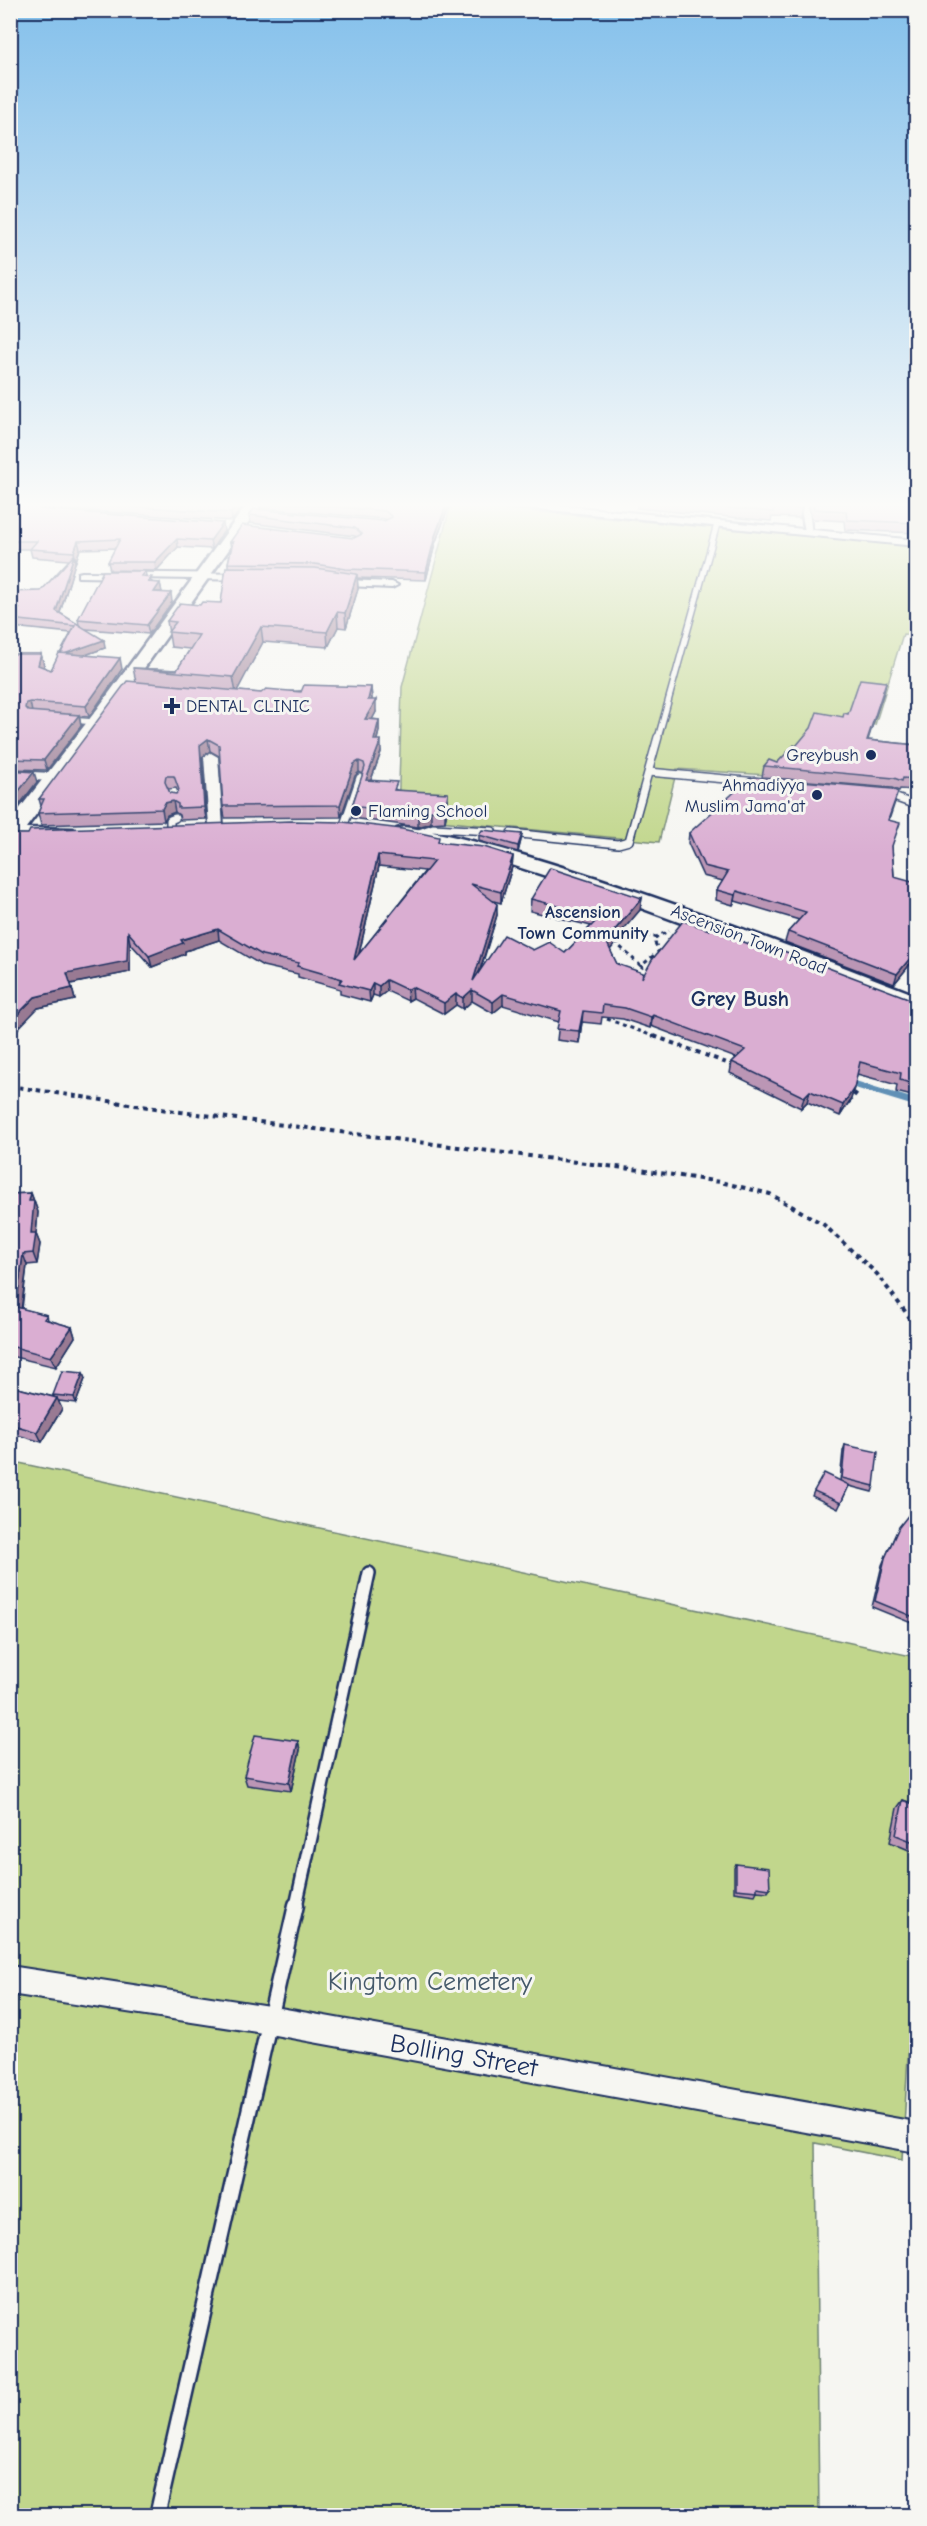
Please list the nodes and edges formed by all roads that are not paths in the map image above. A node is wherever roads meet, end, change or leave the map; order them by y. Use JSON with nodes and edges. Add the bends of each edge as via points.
{"nodes":[{"id":1,"x":172,"y":621,"type":"edge"},
{"id":2,"x":690,"y":621,"type":"edge"},
{"id":3,"x":60,"y":719,"type":"edge"},
{"id":4,"x":96,"y":722,"type":"junction"},
{"id":5,"x":211,"y":757,"type":"dead end"},
{"id":6,"x":649,"y":772,"type":"junction"},
{"id":7,"x":10,"y":775,"type":"edge"},
{"id":8,"x":54,"y":777,"type":"junction"},
{"id":9,"x":360,"y":778,"type":"edge"},
{"id":10,"x":771,"y":783,"type":"edge"},
{"id":11,"x":880,"y":794,"type":"edge"},
{"id":12,"x":916,"y":805,"type":"edge"},
{"id":13,"x":322,"y":825,"type":"edge"},
{"id":14,"x":344,"y":825,"type":"junction"},
{"id":15,"x":226,"y":826,"type":"joint"},
{"id":16,"x":146,"y":830,"type":"edge"},
{"id":17,"x":90,"y":832,"type":"edge"},
{"id":18,"x":11,"y":834,"type":"edge"},
{"id":19,"x":416,"y":834,"type":"junction"},
{"id":20,"x":916,"y":1003,"type":"edge"},
{"id":21,"x":369,"y":1574,"type":"dead end"},
{"id":22,"x":10,"y":1980,"type":"edge"},
{"id":23,"x":269,"y":2020,"type":"junction"},
{"id":24,"x":916,"y":2137,"type":"edge"},
{"id":25,"x":158,"y":2516,"type":"edge"}],
"edges":[{"from":1,"to":4,"type":"main road","via":[[127,688]]},
{"from":2,"to":6,"type":"lane"},
{"from":3,"to":4,"type":"lane"},
{"from":4,"to":8,"type":"main road"},
{"from":5,"to":15,"type":"street"},
{"from":6,"to":10,"type":"lane"},
{"from":6,"to":19,"type":"lane","via":[[629,841],[618,844],[460,828],[433,828]]},
{"from":7,"to":8,"type":"street"},
{"from":8,"to":18,"type":"main road"},
{"from":9,"to":14,"type":"lane"},
{"from":11,"to":12,"type":"lane","via":[[891,794]]},
{"from":13,"to":14,"type":"main road","name":"Ascension Town Road"},
{"from":14,"to":19,"type":"main road","name":"Ascension Town Road"},
{"from":15,"to":16,"type":"main road","via":[[172,824]]},
{"from":17,"to":18,"type":"main road"},
{"from":19,"to":20,"type":"main road","name":"Ascension Town Road","via":[[487,851],[649,902]]},
{"from":21,"to":23,"type":"lane"},
{"from":22,"to":23,"type":"street","name":"Bolling Street"},
{"from":23,"to":24,"type":"street","name":"Bolling Street"},
{"from":23,"to":25,"type":"lane"}]}
